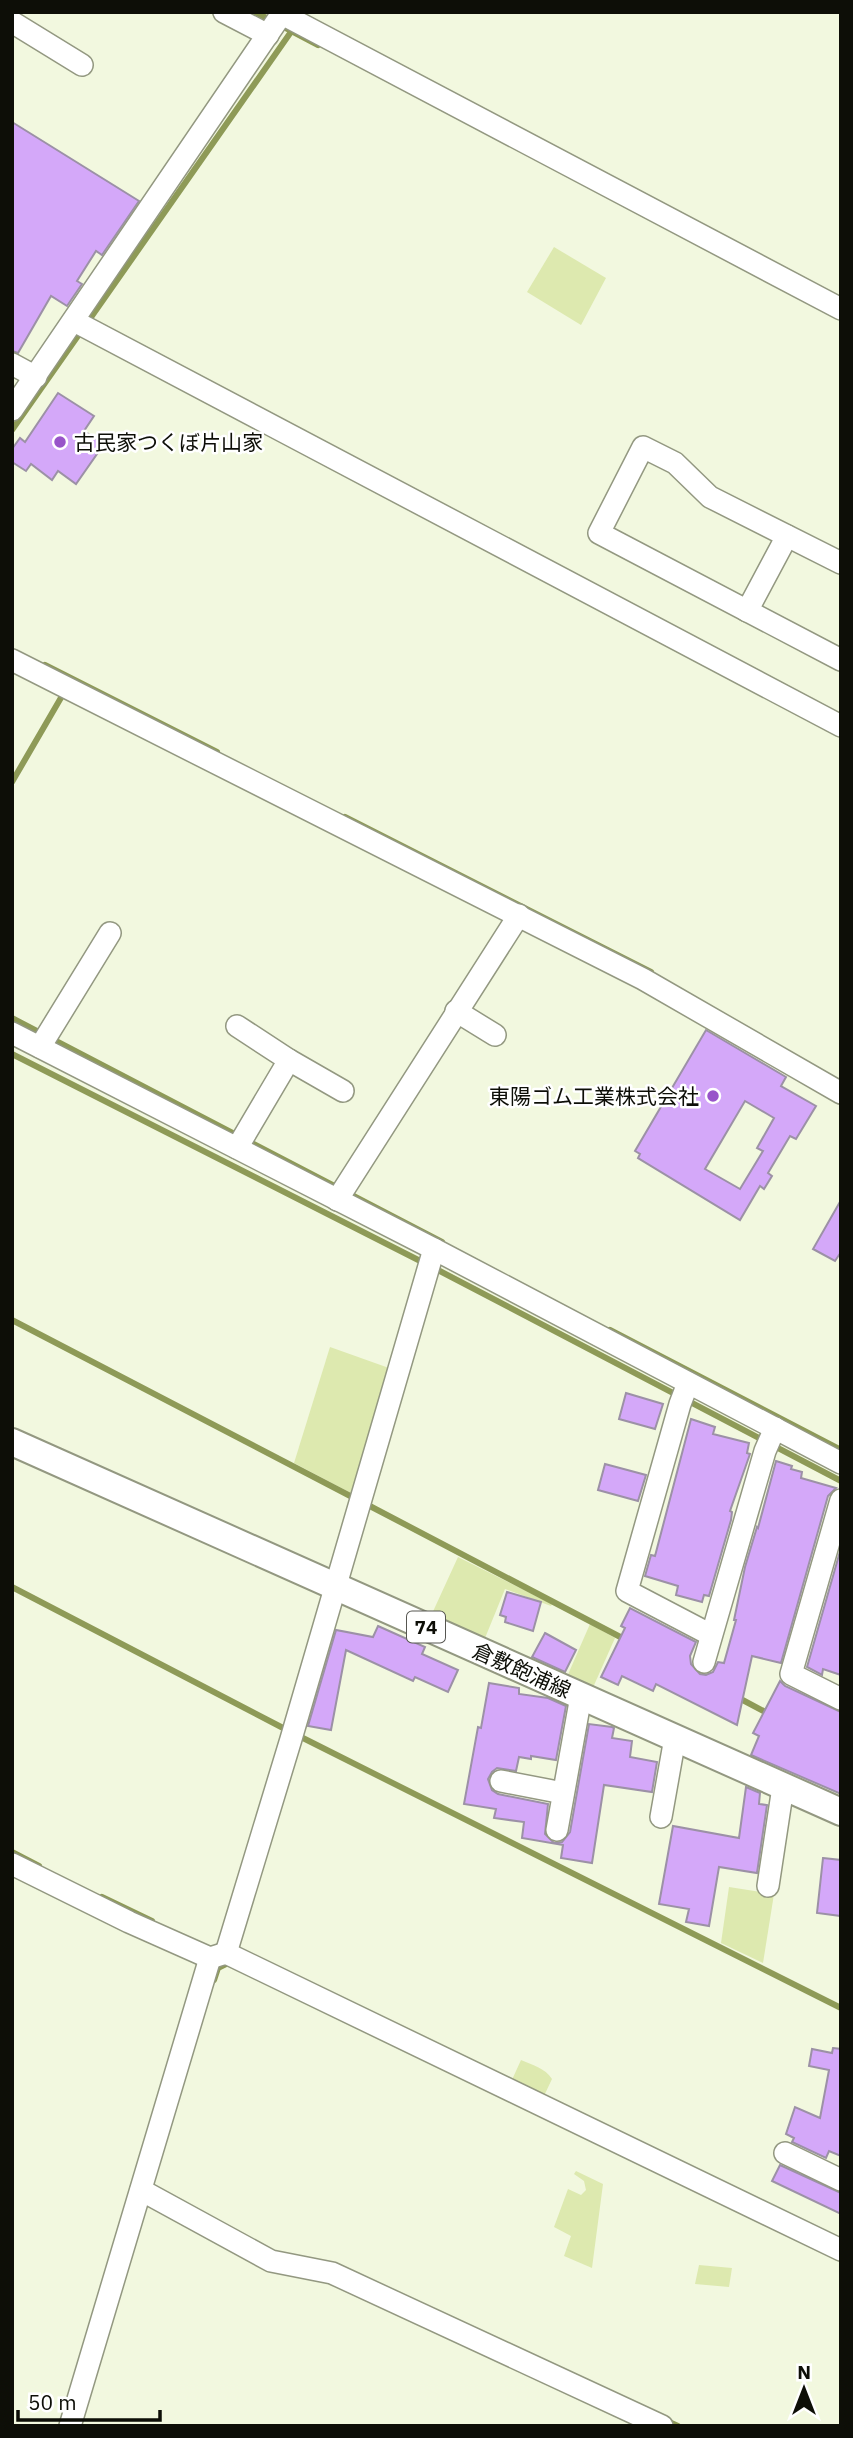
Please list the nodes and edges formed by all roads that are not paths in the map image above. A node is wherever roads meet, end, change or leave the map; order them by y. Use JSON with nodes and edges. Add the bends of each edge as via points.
{"nodes":[{"id":1,"x":225,"y":12,"type":"edge"},
{"id":2,"x":12,"y":22,"type":"edge"},
{"id":3,"x":283,"y":22,"type":"edge"},
{"id":4,"x":82,"y":65,"type":"dead end"},
{"id":5,"x":841,"y":309,"type":"edge"},
{"id":6,"x":81,"y":325,"type":"junction"},
{"id":7,"x":12,"y":364,"type":"edge"},
{"id":8,"x":36,"y":377,"type":"junction"},
{"id":9,"x":12,"y":411,"type":"edge"},
{"id":10,"x":787,"y":536,"type":"junction"},
{"id":11,"x":841,"y":563,"type":"edge"},
{"id":12,"x":747,"y":611,"type":"junction"},
{"id":13,"x":12,"y":660,"type":"edge"},
{"id":14,"x":841,"y":660,"type":"edge"},
{"id":15,"x":841,"y":726,"type":"edge"},
{"id":16,"x":519,"y":915,"type":"junction"},
{"id":17,"x":110,"y":933,"type":"dead end"},
{"id":18,"x":456,"y":1011,"type":"junction"},
{"id":19,"x":237,"y":1026,"type":"dead end"},
{"id":20,"x":12,"y":1033,"type":"edge"},
{"id":21,"x":495,"y":1035,"type":"dead end"},
{"id":22,"x":44,"y":1040,"type":"junction"},
{"id":23,"x":289,"y":1060,"type":"junction"},
{"id":24,"x":343,"y":1091,"type":"dead end"},
{"id":25,"x":841,"y":1093,"type":"edge"},
{"id":26,"x":241,"y":1141,"type":"junction"},
{"id":27,"x":342,"y":1193,"type":"junction"},
{"id":28,"x":431,"y":1260,"type":"junction"},
{"id":29,"x":684,"y":1393,"type":"junction"},
{"id":30,"x":770,"y":1439,"type":"junction"},
{"id":31,"x":12,"y":1442,"type":"edge"},
{"id":32,"x":841,"y":1463,"type":"edge"},
{"id":33,"x":841,"y":1500,"type":"edge"},
{"id":34,"x":335,"y":1586,"type":"junction"},
{"id":35,"x":711,"y":1635,"type":"junction"},
{"id":36,"x":704,"y":1662,"type":"dead end"},
{"id":37,"x":581,"y":1696,"type":"junction"},
{"id":38,"x":841,"y":1699,"type":"edge"},
{"id":39,"x":675,"y":1738,"type":"junction"},
{"id":40,"x":501,"y":1781,"type":"dead end"},
{"id":41,"x":783,"y":1787,"type":"junction"},
{"id":42,"x":563,"y":1793,"type":"junction"},
{"id":43,"x":841,"y":1812,"type":"edge"},
{"id":44,"x":661,"y":1817,"type":"dead end"},
{"id":45,"x":556,"y":1830,"type":"dead end"},
{"id":46,"x":12,"y":1864,"type":"edge"},
{"id":47,"x":768,"y":1886,"type":"dead end"},
{"id":48,"x":218,"y":1956,"type":"junction"},
{"id":49,"x":785,"y":2153,"type":"dead end"},
{"id":50,"x":841,"y":2180,"type":"edge"},
{"id":51,"x":146,"y":2192,"type":"junction"},
{"id":52,"x":841,"y":2250,"type":"edge"},
{"id":53,"x":70,"y":2426,"type":"edge"},
{"id":54,"x":662,"y":2426,"type":"edge"}],
"edges":[{"from":1,"to":3,"type":"street"},
{"from":2,"to":4,"type":"street"},
{"from":3,"to":5,"type":"street"},
{"from":3,"to":6,"type":"street"},
{"from":6,"to":8,"type":"street"},
{"from":6,"to":15,"type":"street"},
{"from":7,"to":8,"type":"street"},
{"from":8,"to":9,"type":"street"},
{"from":10,"to":11,"type":"street"},
{"from":10,"to":12,"type":"street"},
{"from":10,"to":12,"type":"street","via":[[710,497],[675,463],[643,447],[599,533]]},
{"from":12,"to":14,"type":"street"},
{"from":13,"to":16,"type":"street"},
{"from":16,"to":18,"type":"street"},
{"from":16,"to":25,"type":"street","via":[[643,979]]},
{"from":17,"to":22,"type":"street"},
{"from":18,"to":21,"type":"street"},
{"from":18,"to":27,"type":"street"},
{"from":19,"to":23,"type":"street"},
{"from":20,"to":22,"type":"street"},
{"from":22,"to":26,"type":"street"},
{"from":23,"to":24,"type":"street"},
{"from":23,"to":26,"type":"street"},
{"from":26,"to":27,"type":"street"},
{"from":27,"to":28,"type":"street"},
{"from":28,"to":29,"type":"street"},
{"from":28,"to":34,"type":"street"},
{"from":29,"to":30,"type":"street"},
{"from":29,"to":35,"type":"street","via":[[627,1591]]},
{"from":30,"to":32,"type":"street"},
{"from":30,"to":35,"type":"street"},
{"from":31,"to":34,"type":"main road","name":"倉敷飽浦線","number":"74"},
{"from":33,"to":38,"type":"street","via":[[791,1674]]},
{"from":34,"to":37,"type":"main road","name":"倉敷飽浦線","number":"74"},
{"from":34,"to":48,"type":"street","via":[[293,1734]]},
{"from":35,"to":36,"type":"street"},
{"from":37,"to":39,"type":"main road","name":"倉敷飽浦線","number":"74"},
{"from":37,"to":42,"type":"street"},
{"from":39,"to":41,"type":"main road","name":"倉敷飽浦線","number":"74"},
{"from":39,"to":44,"type":"street"},
{"from":40,"to":42,"type":"street"},
{"from":41,"to":43,"type":"main road","name":"倉敷飽浦線","number":"74"},
{"from":41,"to":47,"type":"street"},
{"from":42,"to":45,"type":"street"},
{"from":46,"to":48,"type":"street","via":[[129,1922]]},
{"from":48,"to":51,"type":"street"},
{"from":48,"to":52,"type":"street"},
{"from":49,"to":50,"type":"street"},
{"from":51,"to":53,"type":"street"},
{"from":51,"to":54,"type":"street","via":[[271,2261],[332,2273]]}]}
